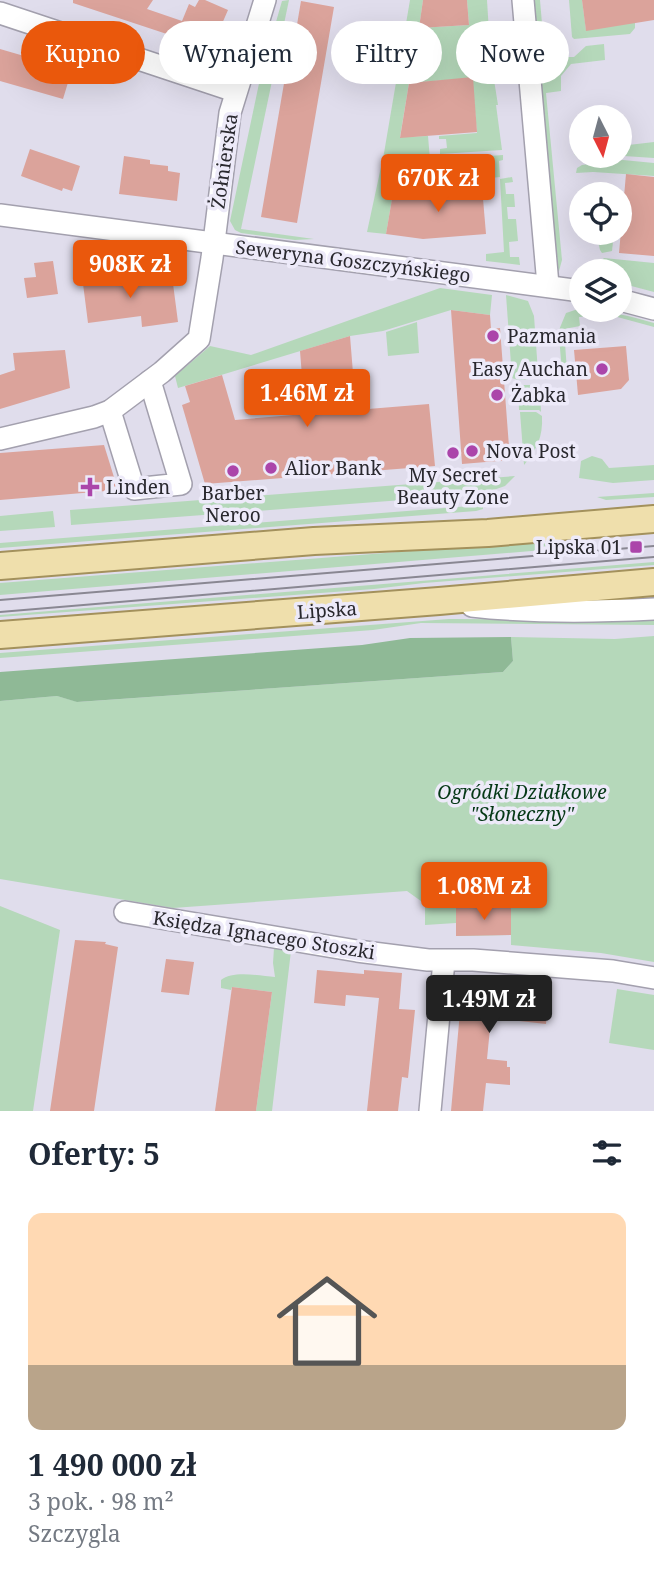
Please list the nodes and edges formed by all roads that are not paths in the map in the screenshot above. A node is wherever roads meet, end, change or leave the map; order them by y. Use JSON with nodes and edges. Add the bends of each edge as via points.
{"nodes":[{"id":1,"x":265,"y":0,"type":"edge"},
{"id":2,"x":523,"y":0,"type":"edge"},
{"id":3,"x":0,"y":13,"type":"edge"},
{"id":4,"x":235,"y":91,"type":"junction"},
{"id":5,"x":0,"y":215,"type":"edge"},
{"id":6,"x":213,"y":243,"type":"junction"},
{"id":7,"x":548,"y":285,"type":"junction"},
{"id":8,"x":569,"y":289,"type":"edge"},
{"id":9,"x":632,"y":303,"type":"edge"},
{"id":10,"x":654,"y":309,"type":"edge"},
{"id":11,"x":150,"y":381,"type":"junction"},
{"id":12,"x":110,"y":411,"type":"junction"},
{"id":13,"x":0,"y":439,"type":"edge"},
{"id":14,"x":654,"y":519,"type":"edge"},
{"id":15,"x":0,"y":566,"type":"edge"},
{"id":16,"x":654,"y":582,"type":"edge"},
{"id":17,"x":439,"y":601,"type":"junction"},
{"id":18,"x":654,"y":609,"type":"edge"},
{"id":19,"x":0,"y":635,"type":"edge"},
{"id":20,"x":125,"y":912,"type":"dead end"},
{"id":21,"x":444,"y":961,"type":"junction"},
{"id":22,"x":654,"y":978,"type":"edge"},
{"id":23,"x":430,"y":1111,"type":"edge"}],
"edges":[{"from":1,"to":4,"type":"street","name":"Żołnierska"},
{"from":2,"to":7,"type":"street"},
{"from":3,"to":4,"type":"street"},
{"from":4,"to":6,"type":"street","name":"Żołnierska"},
{"from":5,"to":6,"type":"street","name":"Seweryna Goszczyńskiego"},
{"from":6,"to":7,"type":"street","name":"Seweryna Goszczyńskiego"},
{"from":6,"to":11,"type":"street","name":"Żołnierska","via":[[199,340]]},
{"from":7,"to":8,"type":"street","name":"Seweryna Goszczyńskiego"},
{"from":9,"to":10,"type":"street"},
{"from":11,"to":12,"type":"street","name":"Żołnierska"},
{"from":11,"to":12,"type":"street","via":[[180,484],[134,489]]},
{"from":12,"to":13,"type":"street"},
{"from":14,"to":15,"type":"main road"},
{"from":16,"to":17,"type":"main road","name":"Lipska"},
{"from":17,"to":18,"type":"street","via":[[500,609]]},
{"from":17,"to":19,"type":"main road","name":"Lipska"},
{"from":20,"to":21,"type":"street","name":"Księdza Ignacego Stoszki"},
{"from":21,"to":22,"type":"street","name":"Księdza Ignacego Stoszki","via":[[601,970]]},
{"from":21,"to":23,"type":"street"}]}
